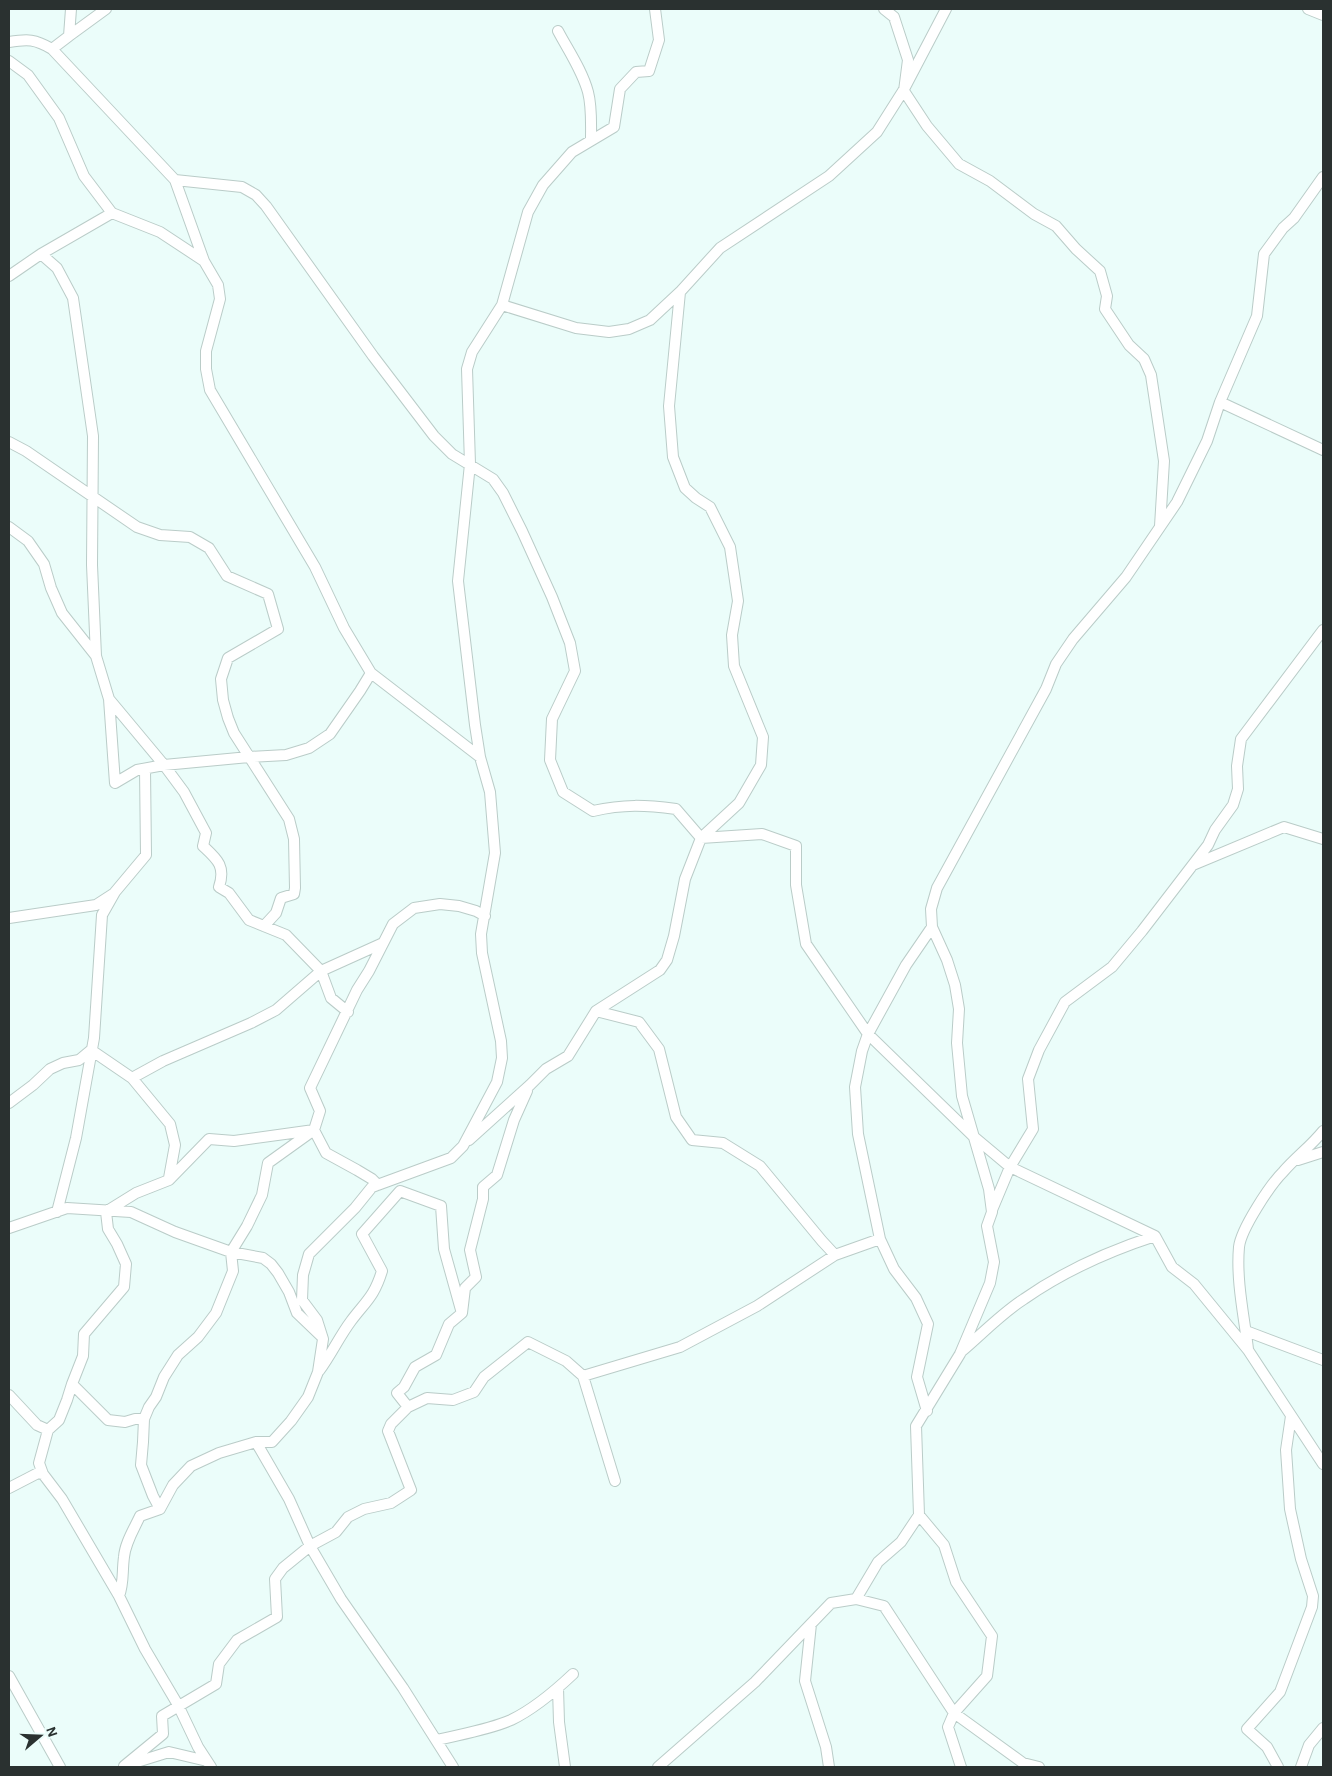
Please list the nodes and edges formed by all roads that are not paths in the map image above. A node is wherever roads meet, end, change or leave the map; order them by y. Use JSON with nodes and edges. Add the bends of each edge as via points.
{"nodes":[{"id":1,"x":71,"y":9,"type":"edge"},
{"id":2,"x":106,"y":9,"type":"edge"},
{"id":3,"x":654,"y":9,"type":"edge"},
{"id":4,"x":884,"y":9,"type":"edge"},
{"id":5,"x":946,"y":9,"type":"edge"},
{"id":6,"x":1308,"y":9,"type":"edge"},
{"id":7,"x":1323,"y":15,"type":"edge"},
{"id":8,"x":558,"y":31,"type":"dead end"},
{"id":9,"x":69,"y":36,"type":"junction"},
{"id":10,"x":9,"y":42,"type":"edge"},
{"id":11,"x":52,"y":49,"type":"junction"},
{"id":12,"x":9,"y":61,"type":"edge"},
{"id":13,"x":904,"y":91,"type":"junction"},
{"id":14,"x":591,"y":139,"type":"junction"},
{"id":15,"x":1323,"y":177,"type":"edge"},
{"id":16,"x":175,"y":180,"type":"junction"},
{"id":17,"x":112,"y":213,"type":"junction"},
{"id":18,"x":41,"y":254,"type":"junction"},
{"id":19,"x":204,"y":261,"type":"junction"},
{"id":20,"x":9,"y":276,"type":"edge"},
{"id":21,"x":680,"y":292,"type":"junction"},
{"id":22,"x":502,"y":305,"type":"junction"},
{"id":23,"x":1220,"y":402,"type":"junction"},
{"id":24,"x":9,"y":442,"type":"edge"},
{"id":25,"x":1323,"y":450,"type":"edge"},
{"id":26,"x":470,"y":464,"type":"junction"},
{"id":27,"x":92,"y":496,"type":"junction"},
{"id":28,"x":9,"y":527,"type":"edge"},
{"id":29,"x":1160,"y":528,"type":"junction"},
{"id":30,"x":1323,"y":630,"type":"edge"},
{"id":31,"x":96,"y":656,"type":"junction"},
{"id":32,"x":371,"y":673,"type":"junction"},
{"id":33,"x":109,"y":699,"type":"junction"},
{"id":34,"x":249,"y":757,"type":"junction"},
{"id":35,"x":480,"y":757,"type":"junction"},
{"id":36,"x":164,"y":765,"type":"junction"},
{"id":37,"x":145,"y":769,"type":"junction"},
{"id":38,"x":701,"y":838,"type":"junction"},
{"id":39,"x":1323,"y":839,"type":"edge"},
{"id":40,"x":1192,"y":865,"type":"junction"},
{"id":41,"x":115,"y":892,"type":"junction"},
{"id":42,"x":485,"y":916,"type":"junction"},
{"id":43,"x":9,"y":918,"type":"edge"},
{"id":44,"x":264,"y":926,"type":"junction"},
{"id":45,"x":932,"y":927,"type":"junction"},
{"id":46,"x":383,"y":943,"type":"junction"},
{"id":47,"x":321,"y":971,"type":"junction"},
{"id":48,"x":596,"y":1011,"type":"junction"},
{"id":49,"x":348,"y":1012,"type":"junction"},
{"id":50,"x":868,"y":1034,"type":"junction"},
{"id":51,"x":91,"y":1050,"type":"junction"},
{"id":52,"x":132,"y":1078,"type":"junction"},
{"id":53,"x":530,"y":1086,"type":"junction"},
{"id":54,"x":9,"y":1103,"type":"edge"},
{"id":55,"x":314,"y":1130,"type":"junction"},
{"id":56,"x":1323,"y":1131,"type":"edge"},
{"id":57,"x":974,"y":1136,"type":"junction"},
{"id":58,"x":463,"y":1146,"type":"junction"},
{"id":59,"x":1323,"y":1152,"type":"edge"},
{"id":60,"x":1294,"y":1161,"type":"junction"},
{"id":61,"x":1010,"y":1167,"type":"junction"},
{"id":62,"x":169,"y":1180,"type":"junction"},
{"id":63,"x":378,"y":1184,"type":"junction"},
{"id":64,"x":57,"y":1212,"type":"junction"},
{"id":65,"x":106,"y":1212,"type":"junction"},
{"id":66,"x":992,"y":1212,"type":"junction"},
{"id":67,"x":9,"y":1228,"type":"edge"},
{"id":68,"x":1155,"y":1236,"type":"junction"},
{"id":69,"x":880,"y":1239,"type":"junction"},
{"id":70,"x":231,"y":1252,"type":"junction"},
{"id":71,"x":835,"y":1254,"type":"junction"},
{"id":72,"x":462,"y":1313,"type":"junction"},
{"id":73,"x":1246,"y":1331,"type":"junction"},
{"id":74,"x":323,"y":1338,"type":"junction"},
{"id":75,"x":1248,"y":1350,"type":"junction"},
{"id":76,"x":960,"y":1354,"type":"junction"},
{"id":77,"x":1323,"y":1360,"type":"edge"},
{"id":78,"x":318,"y":1372,"type":"junction"},
{"id":79,"x":583,"y":1376,"type":"junction"},
{"id":80,"x":72,"y":1384,"type":"junction"},
{"id":81,"x":9,"y":1395,"type":"edge"},
{"id":82,"x":408,"y":1407,"type":"junction"},
{"id":83,"x":927,"y":1411,"type":"junction"},
{"id":84,"x":1291,"y":1416,"type":"junction"},
{"id":85,"x":144,"y":1419,"type":"junction"},
{"id":86,"x":48,"y":1430,"type":"junction"},
{"id":87,"x":256,"y":1442,"type":"junction"},
{"id":88,"x":1323,"y":1464,"type":"edge"},
{"id":89,"x":43,"y":1474,"type":"junction"},
{"id":90,"x":614,"y":1481,"type":"dead end"},
{"id":91,"x":9,"y":1488,"type":"edge"},
{"id":92,"x":160,"y":1508,"type":"junction"},
{"id":93,"x":919,"y":1515,"type":"junction"},
{"id":94,"x":310,"y":1546,"type":"junction"},
{"id":95,"x":119,"y":1596,"type":"junction"},
{"id":96,"x":856,"y":1599,"type":"junction"},
{"id":97,"x":811,"y":1624,"type":"junction"},
{"id":98,"x":573,"y":1674,"type":"dead end"},
{"id":99,"x":9,"y":1676,"type":"edge"},
{"id":100,"x":558,"y":1688,"type":"junction"},
{"id":101,"x":178,"y":1705,"type":"junction"},
{"id":102,"x":954,"y":1714,"type":"junction"},
{"id":103,"x":1323,"y":1728,"type":"edge"},
{"id":104,"x":436,"y":1740,"type":"junction"},
{"id":105,"x":209,"y":1764,"type":"edge"},
{"id":106,"x":661,"y":1766,"type":"edge"},
{"id":107,"x":60,"y":1767,"type":"edge"},
{"id":108,"x":453,"y":1767,"type":"edge"},
{"id":109,"x":565,"y":1767,"type":"edge"},
{"id":110,"x":829,"y":1767,"type":"edge"},
{"id":111,"x":961,"y":1767,"type":"edge"},
{"id":112,"x":1039,"y":1767,"type":"edge"},
{"id":113,"x":1278,"y":1767,"type":"edge"},
{"id":114,"x":1301,"y":1767,"type":"edge"}],
"edges":[{"from":1,"to":9,"type":"street"},
{"from":2,"to":9,"type":"street"},
{"from":3,"to":14,"type":"street","via":[[660,40],[649,71],[636,72],[620,89],[614,127]]},
{"from":4,"to":13,"type":"street","via":[[894,17],[908,60]]},
{"from":5,"to":13,"type":"street"},
{"from":6,"to":7,"type":"street"},
{"from":8,"to":14,"type":"street","via":[[588,92]]},
{"from":9,"to":11,"type":"street"},
{"from":10,"to":11,"type":"street","via":[[27,39]]},
{"from":11,"to":16,"type":"street"},
{"from":12,"to":17,"type":"street","via":[[28,74],[59,118],[84,176]]},
{"from":13,"to":21,"type":"street","via":[[877,132],[829,176],[720,248]]},
{"from":13,"to":29,"type":"street","via":[[927,126],[959,164],[1056,226],[1100,271],[1107,296],[1105,309],[1128,345],[1144,359],[1150,375],[1164,461]]},
{"from":14,"to":22,"type":"street","via":[[572,152],[543,185],[528,212]]},
{"from":15,"to":23,"type":"street","via":[[1264,254],[1257,316]]},
{"from":16,"to":19,"type":"street"},
{"from":16,"to":26,"type":"street","via":[[242,187],[256,195],[434,436],[452,454]]},
{"from":17,"to":18,"type":"street"},
{"from":17,"to":19,"type":"street","via":[[160,232]]},
{"from":18,"to":20,"type":"street"},
{"from":18,"to":27,"type":"street","via":[[57,268],[73,298],[93,436]]},
{"from":19,"to":32,"type":"street","via":[[218,285],[220,299],[206,351],[210,390],[315,567],[344,628]]},
{"from":21,"to":22,"type":"street","via":[[650,320],[629,329],[609,332],[576,328]]},
{"from":21,"to":38,"type":"street","via":[[669,406],[673,457],[685,488],[710,507],[730,547],[738,601],[732,635],[734,666],[763,737],[761,765],[739,803]]},
{"from":22,"to":26,"type":"street","via":[[472,352],[467,369]]},
{"from":23,"to":25,"type":"street"},
{"from":23,"to":29,"type":"street","via":[[1207,441],[1178,502]]},
{"from":24,"to":27,"type":"street"},
{"from":26,"to":35,"type":"street","via":[[458,581]]},
{"from":26,"to":38,"type":"street","via":[[493,479],[503,493],[570,643],[575,670],[552,719],[550,760],[563,792],[593,811],[640,805],[676,809]]},
{"from":27,"to":31,"type":"street"},
{"from":27,"to":34,"type":"street","via":[[137,527],[160,535],[190,537],[208,548],[228,576],[268,594],[278,629],[228,658],[222,679],[228,718]]},
{"from":28,"to":31,"type":"street","via":[[28,541],[44,564],[62,613]]},
{"from":29,"to":45,"type":"street","via":[[1126,577],[1073,638],[1056,664],[1046,689],[937,888],[931,909]]},
{"from":30,"to":40,"type":"street","via":[[1242,739],[1237,766],[1238,789],[1233,805]]},
{"from":31,"to":33,"type":"street"},
{"from":32,"to":34,"type":"street","via":[[330,734],[309,748],[286,756]]},
{"from":32,"to":35,"type":"street"},
{"from":33,"to":36,"type":"street"},
{"from":33,"to":37,"type":"street","via":[[115,783]]},
{"from":34,"to":36,"type":"street"},
{"from":34,"to":44,"type":"street","via":[[289,819],[294,839],[294,894],[281,898],[276,914]]},
{"from":35,"to":42,"type":"street","via":[[490,792],[495,853]]},
{"from":36,"to":37,"type":"street"},
{"from":36,"to":44,"type":"street","via":[[184,792],[206,833],[203,846],[219,861],[222,876],[219,886],[249,920]]},
{"from":37,"to":41,"type":"street","via":[[146,855]]},
{"from":38,"to":48,"type":"street","via":[[685,879],[667,960],[660,970]]},
{"from":38,"to":50,"type":"street","via":[[762,834],[796,846],[796,885],[806,944]]},
{"from":39,"to":40,"type":"street","via":[[1284,827]]},
{"from":40,"to":61,"type":"street","via":[[1112,967],[1066,1002],[1039,1050],[1028,1079],[1034,1129]]},
{"from":41,"to":43,"type":"street","via":[[96,905]]},
{"from":41,"to":51,"type":"street","via":[[102,915],[97,1010]]},
{"from":42,"to":46,"type":"street","via":[[459,906],[440,904],[414,908],[393,924]]},
{"from":42,"to":58,"type":"street","via":[[481,934],[482,953],[502,1058],[497,1082]]},
{"from":44,"to":47,"type":"street","via":[[286,935]]},
{"from":45,"to":50,"type":"street","via":[[906,965]]},
{"from":45,"to":57,"type":"street","via":[[955,985],[962,1096]]},
{"from":46,"to":47,"type":"street"},
{"from":46,"to":49,"type":"street"},
{"from":47,"to":49,"type":"street","via":[[331,998]]},
{"from":47,"to":52,"type":"street","via":[[276,1010]]},
{"from":48,"to":53,"type":"street","via":[[568,1056],[546,1069]]},
{"from":48,"to":71,"type":"street","via":[[639,1022],[659,1049],[676,1117],[692,1140],[723,1143],[760,1166]]},
{"from":49,"to":55,"type":"street","via":[[310,1088],[320,1111]]},
{"from":50,"to":57,"type":"street"},
{"from":50,"to":69,"type":"street","via":[[855,1088],[858,1134]]},
{"from":51,"to":52,"type":"street"},
{"from":51,"to":54,"type":"street","via":[[79,1060],[50,1069]]},
{"from":51,"to":64,"type":"street","via":[[76,1138]]},
{"from":52,"to":62,"type":"street","via":[[170,1124],[175,1145]]},
{"from":53,"to":58,"type":"street"},
{"from":53,"to":72,"type":"street","via":[[514,1120],[497,1175],[483,1187],[470,1250],[476,1277],[466,1288]]},
{"from":55,"to":62,"type":"street","via":[[234,1141],[209,1139]]},
{"from":55,"to":63,"type":"street","via":[[326,1153]]},
{"from":55,"to":70,"type":"street","via":[[268,1163],[262,1195]]},
{"from":56,"to":60,"type":"street"},
{"from":57,"to":61,"type":"street"},
{"from":57,"to":66,"type":"street"},
{"from":58,"to":63,"type":"street","via":[[451,1158]]},
{"from":59,"to":60,"type":"street"},
{"from":60,"to":73,"type":"street","via":[[1282,1172],[1248,1222],[1240,1245],[1239,1270]]},
{"from":61,"to":66,"type":"street"},
{"from":61,"to":68,"type":"street"},
{"from":62,"to":65,"type":"street","via":[[136,1193]]},
{"from":63,"to":74,"type":"street","via":[[309,1254],[303,1274],[302,1300],[317,1320]]},
{"from":64,"to":65,"type":"street","via":[[67,1208]]},
{"from":64,"to":67,"type":"street"},
{"from":65,"to":70,"type":"street","via":[[131,1212]]},
{"from":65,"to":80,"type":"street","via":[[108,1229],[126,1264],[124,1287],[84,1334],[83,1356]]},
{"from":66,"to":76,"type":"street","via":[[987,1226],[994,1262],[990,1283]]},
{"from":68,"to":75,"type":"street","via":[[1172,1267],[1194,1284]]},
{"from":68,"to":76,"type":"street","via":[[1120,1248],[1022,1299]]},
{"from":69,"to":71,"type":"street"},
{"from":69,"to":83,"type":"street","via":[[894,1269],[916,1298],[928,1324],[916,1377]]},
{"from":70,"to":74,"type":"street","via":[[263,1258],[271,1264],[289,1292],[297,1313]]},
{"from":70,"to":85,"type":"street","via":[[233,1272],[216,1313],[198,1337],[178,1355]]},
{"from":71,"to":79,"type":"street","via":[[757,1306],[680,1347]]},
{"from":72,"to":78,"type":"street","via":[[444,1249],[441,1206],[400,1191],[362,1234],[382,1271],[379,1282]]},
{"from":72,"to":82,"type":"street","via":[[449,1324],[436,1355],[415,1367],[410,1379],[397,1393]]},
{"from":73,"to":75,"type":"street"},
{"from":73,"to":77,"type":"street"},
{"from":74,"to":78,"type":"street"},
{"from":75,"to":84,"type":"street"},
{"from":76,"to":83,"type":"street"},
{"from":78,"to":87,"type":"street","via":[[308,1397],[291,1421],[272,1442]]},
{"from":79,"to":82,"type":"street","via":[[566,1361],[528,1342],[484,1377],[474,1392],[453,1400],[427,1398]]},
{"from":79,"to":90,"type":"street"},
{"from":80,"to":85,"type":"street","via":[[108,1420]]},
{"from":80,"to":86,"type":"street","via":[[58,1420]]},
{"from":81,"to":86,"type":"street","via":[[29,1418]]},
{"from":82,"to":94,"type":"street","via":[[388,1431],[412,1490],[391,1503],[364,1509],[348,1517],[336,1532]]},
{"from":83,"to":93,"type":"street","via":[[916,1426]]},
{"from":84,"to":88,"type":"street"},
{"from":84,"to":113,"type":"street","via":[[1286,1450],[1290,1509],[1313,1596],[1312,1607],[1280,1692],[1248,1729],[1267,1747]]},
{"from":85,"to":92,"type":"street","via":[[141,1465]]},
{"from":86,"to":89,"type":"street","via":[[39,1463]]},
{"from":87,"to":92,"type":"street","via":[[191,1466],[173,1485]]},
{"from":87,"to":94,"type":"street","via":[[289,1499]]},
{"from":89,"to":91,"type":"street","via":[[38,1473]]},
{"from":89,"to":95,"type":"street","via":[[62,1499]]},
{"from":92,"to":95,"type":"street","via":[[140,1516],[131,1534],[124,1555],[123,1586]]},
{"from":93,"to":96,"type":"street","via":[[901,1542],[878,1562]]},
{"from":93,"to":102,"type":"street","via":[[944,1545],[956,1582],[992,1636],[987,1676]]},
{"from":94,"to":101,"type":"street","via":[[283,1568],[275,1579],[277,1617],[237,1640],[219,1664],[216,1684]]},
{"from":94,"to":104,"type":"street","via":[[351,1614]]},
{"from":95,"to":101,"type":"street"},
{"from":96,"to":97,"type":"street","via":[[831,1603]]},
{"from":96,"to":102,"type":"street","via":[[884,1606]]},
{"from":97,"to":106,"type":"street","via":[[755,1682]]},
{"from":97,"to":110,"type":"street","via":[[806,1681]]},
{"from":98,"to":100,"type":"street"},
{"from":99,"to":107,"type":"street"},
{"from":100,"to":104,"type":"street","via":[[512,1719]]},
{"from":100,"to":109,"type":"street"},
{"from":101,"to":105,"type":"street"},
{"from":101,"to":105,"type":"street","via":[[162,1716],[163,1734],[124,1766],[169,1752]]},
{"from":102,"to":111,"type":"street","via":[[948,1727]]},
{"from":102,"to":112,"type":"street","via":[[1023,1763]]},
{"from":103,"to":114,"type":"street","via":[[1310,1745]]},
{"from":104,"to":108,"type":"street"}]}
